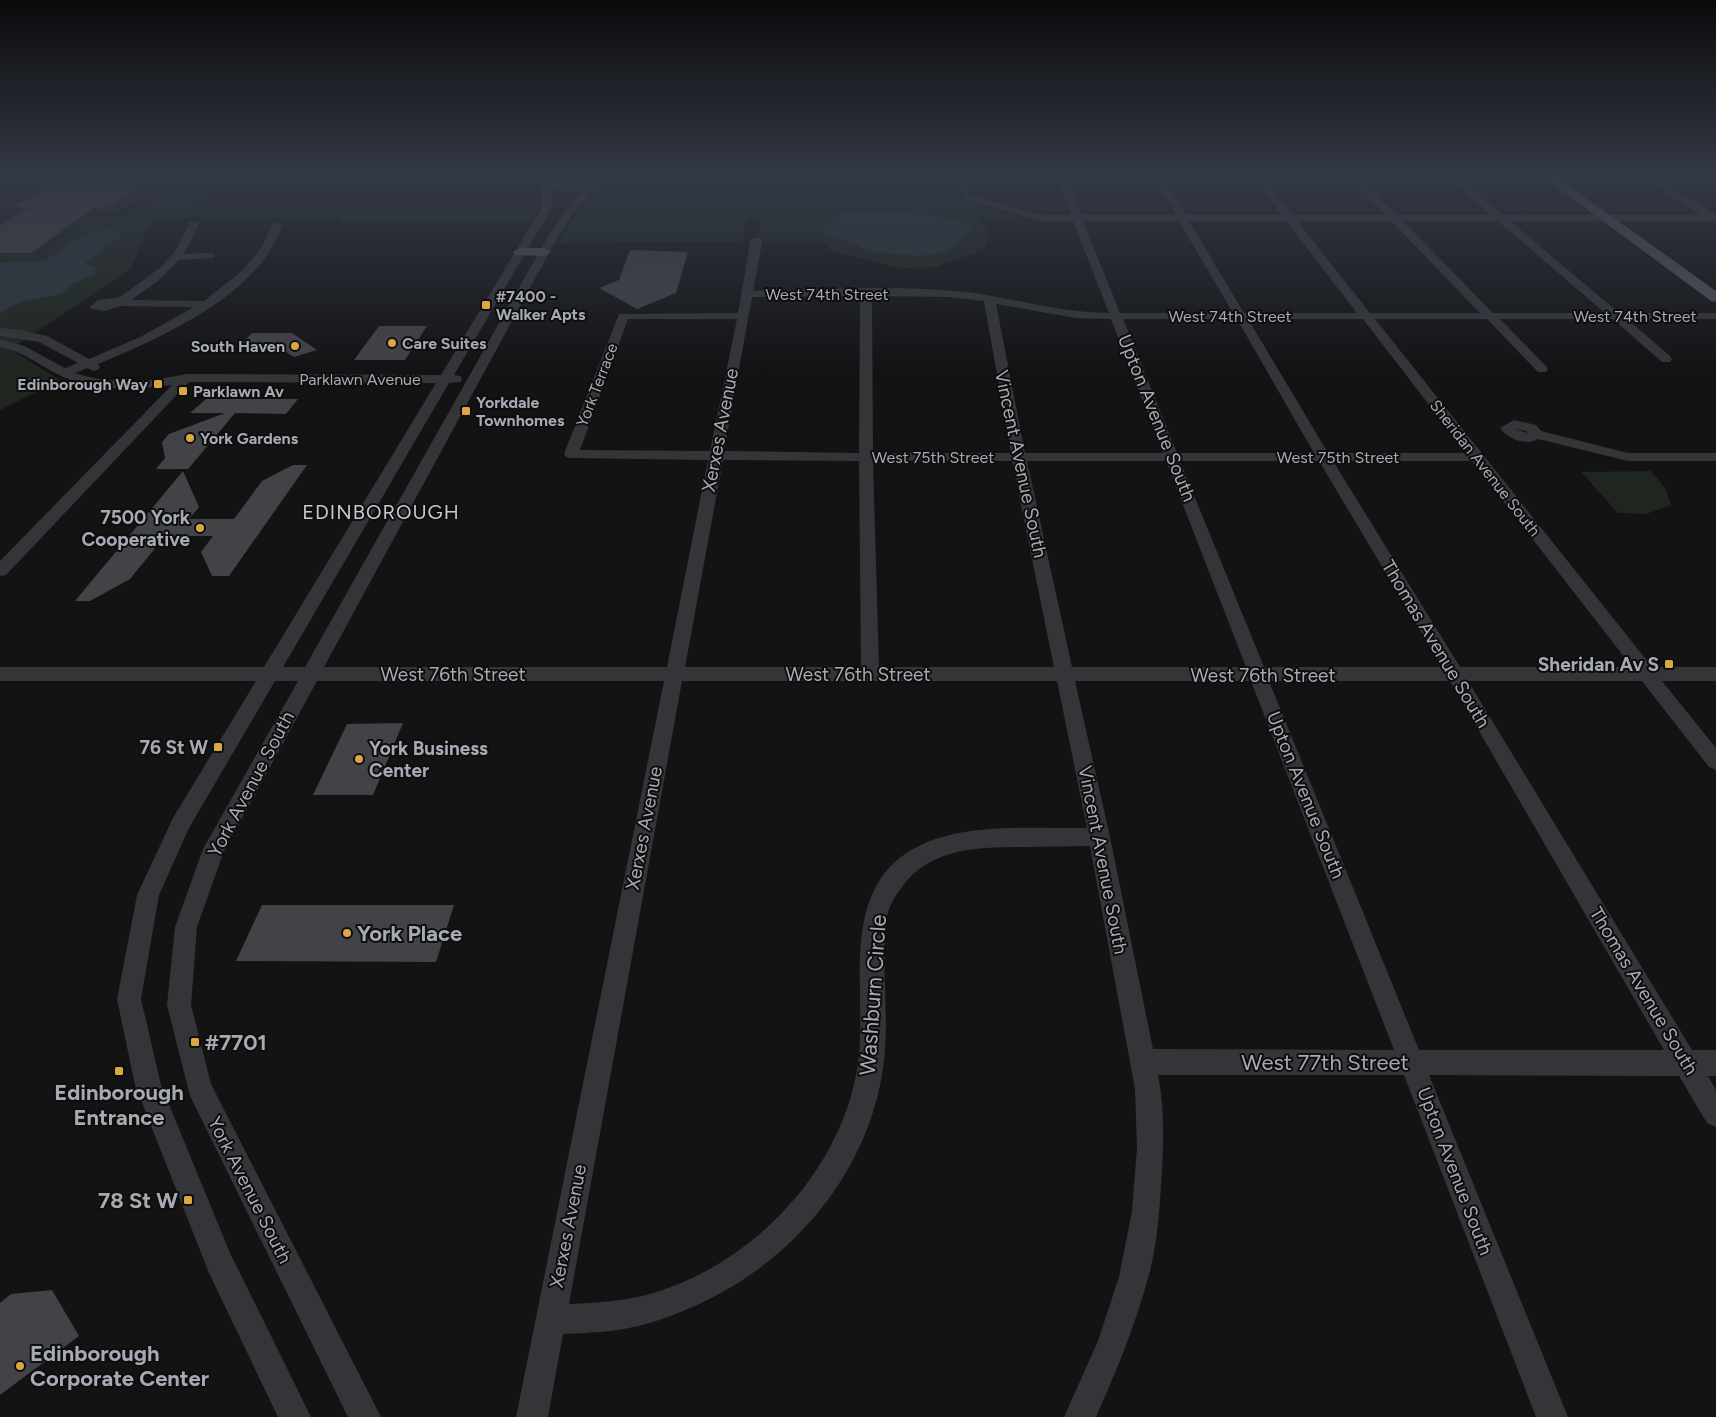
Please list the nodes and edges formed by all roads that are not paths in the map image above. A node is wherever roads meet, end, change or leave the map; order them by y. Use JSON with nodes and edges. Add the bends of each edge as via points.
{"nodes":[{"id":1,"x":187,"y":239,"type":"edge"},
{"id":2,"x":271,"y":239,"type":"edge"},
{"id":3,"x":528,"y":239,"type":"edge"},
{"id":4,"x":552,"y":239,"type":"edge"},
{"id":5,"x":1085,"y":239,"type":"edge"},
{"id":6,"x":1196,"y":239,"type":"edge"},
{"id":7,"x":1307,"y":239,"type":"edge"},
{"id":8,"x":1415,"y":239,"type":"edge"},
{"id":9,"x":1526,"y":239,"type":"edge"},
{"id":10,"x":1635,"y":239,"type":"edge"},
{"id":11,"x":755,"y":240,"type":"dead end"},
{"id":12,"x":520,"y":252,"type":"junction"},
{"id":13,"x":544,"y":252,"type":"junction"},
{"id":14,"x":210,"y":256,"type":"dead end"},
{"id":15,"x":179,"y":257,"type":"junction"},
{"id":16,"x":746,"y":294,"type":"junction"},
{"id":17,"x":866,"y":294,"type":"junction"},
{"id":18,"x":1716,"y":298,"type":"edge"},
{"id":19,"x":989,"y":299,"type":"junction"},
{"id":20,"x":120,"y":302,"type":"joint"},
{"id":21,"x":205,"y":304,"type":"junction"},
{"id":22,"x":623,"y":316,"type":"joint"},
{"id":23,"x":742,"y":316,"type":"junction"},
{"id":24,"x":1116,"y":316,"type":"junction"},
{"id":25,"x":1241,"y":316,"type":"junction"},
{"id":26,"x":1367,"y":316,"type":"junction"},
{"id":27,"x":1491,"y":316,"type":"junction"},
{"id":28,"x":1617,"y":316,"type":"junction"},
{"id":29,"x":1716,"y":316,"type":"edge"},
{"id":30,"x":0,"y":332,"type":"edge"},
{"id":31,"x":0,"y":343,"type":"edge"},
{"id":32,"x":1666,"y":359,"type":"dead end"},
{"id":33,"x":86,"y":364,"type":"junction"},
{"id":34,"x":1542,"y":369,"type":"dead end"},
{"id":35,"x":64,"y":373,"type":"junction"},
{"id":36,"x":186,"y":378,"type":"junction"},
{"id":37,"x":445,"y":379,"type":"junction"},
{"id":38,"x":475,"y":379,"type":"junction"},
{"id":39,"x":1536,"y":434,"type":"dead end"},
{"id":40,"x":571,"y":454,"type":"joint"},
{"id":41,"x":716,"y":456,"type":"junction"},
{"id":42,"x":1018,"y":456,"type":"junction"},
{"id":43,"x":1172,"y":456,"type":"junction"},
{"id":44,"x":1323,"y":456,"type":"junction"},
{"id":45,"x":866,"y":457,"type":"junction"},
{"id":46,"x":1476,"y":457,"type":"junction"},
{"id":47,"x":1716,"y":457,"type":"edge"},
{"id":48,"x":0,"y":571,"type":"edge"},
{"id":49,"x":0,"y":674,"type":"edge"},
{"id":50,"x":268,"y":674,"type":"junction"},
{"id":51,"x":311,"y":674,"type":"junction"},
{"id":52,"x":673,"y":674,"type":"junction"},
{"id":53,"x":870,"y":674,"type":"junction"},
{"id":54,"x":1065,"y":674,"type":"junction"},
{"id":55,"x":1258,"y":674,"type":"junction"},
{"id":56,"x":1716,"y":674,"type":"edge"},
{"id":57,"x":1455,"y":675,"type":"junction"},
{"id":58,"x":1647,"y":675,"type":"junction"},
{"id":59,"x":1716,"y":762,"type":"edge"},
{"id":60,"x":1099,"y":837,"type":"junction"},
{"id":61,"x":1144,"y":1062,"type":"junction"},
{"id":62,"x":1412,"y":1062,"type":"junction"},
{"id":63,"x":1686,"y":1062,"type":"junction"},
{"id":64,"x":1716,"y":1063,"type":"edge"},
{"id":65,"x":1716,"y":1114,"type":"edge"},
{"id":66,"x":550,"y":1319,"type":"junction"},
{"id":67,"x":294,"y":1417,"type":"edge"},
{"id":68,"x":366,"y":1417,"type":"edge"},
{"id":69,"x":532,"y":1417,"type":"edge"},
{"id":70,"x":1080,"y":1417,"type":"edge"},
{"id":71,"x":1552,"y":1417,"type":"edge"}],
"edges":[{"from":1,"to":15,"type":"street"},
{"from":2,"to":21,"type":"street","via":[[250,268]]},
{"from":3,"to":12,"type":"street","name":"York Avenue South"},
{"from":4,"to":13,"type":"street","name":"York Avenue South"},
{"from":5,"to":24,"type":"street","name":"Upton Avenue South"},
{"from":6,"to":25,"type":"street","name":"Thomas Avenue South"},
{"from":7,"to":26,"type":"street","name":"Sheridan Avenue South"},
{"from":8,"to":27,"type":"street"},
{"from":9,"to":28,"type":"street"},
{"from":10,"to":18,"type":"main road"},
{"from":11,"to":16,"type":"street","name":"Xerxes Avenue"},
{"from":12,"to":13,"type":"main road"},
{"from":12,"to":37,"type":"street","name":"York Avenue South"},
{"from":13,"to":38,"type":"street","name":"York Avenue South"},
{"from":14,"to":15,"type":"street"},
{"from":15,"to":20,"type":"street"},
{"from":16,"to":17,"type":"street","name":"West 74th Street"},
{"from":16,"to":23,"type":"street","name":"Xerxes Avenue"},
{"from":17,"to":19,"type":"street","name":"West 74th Street","via":[[948,294]]},
{"from":17,"to":45,"type":"street"},
{"from":19,"to":24,"type":"street","name":"West 74th Street","via":[[1053,312]]},
{"from":19,"to":42,"type":"street","name":"Vincent Avenue South"},
{"from":20,"to":21,"type":"street"},
{"from":21,"to":33,"type":"street","via":[[163,331]]},
{"from":22,"to":23,"type":"street","name":"West 74th Street"},
{"from":22,"to":40,"type":"street","name":"York Terrace"},
{"from":23,"to":41,"type":"street","name":"Xerxes Avenue"},
{"from":24,"to":25,"type":"street","name":"West 74th Street"},
{"from":24,"to":43,"type":"street","name":"Upton Avenue South"},
{"from":25,"to":26,"type":"street","name":"West 74th Street"},
{"from":25,"to":44,"type":"street","name":"Thomas Avenue South"},
{"from":26,"to":27,"type":"street","name":"West 74th Street"},
{"from":26,"to":46,"type":"street","name":"Sheridan Avenue South"},
{"from":27,"to":28,"type":"street","name":"West 74th Street"},
{"from":27,"to":34,"type":"street"},
{"from":28,"to":29,"type":"street","name":"West 74th Street"},
{"from":28,"to":32,"type":"street"},
{"from":30,"to":33,"type":"street","name":"Parklawn Avenue","via":[[43,339]]},
{"from":31,"to":35,"type":"street","name":"Parklawn Avenue","via":[[32,352]]},
{"from":33,"to":35,"type":"street"},
{"from":33,"to":36,"type":"street","name":"Parklawn Avenue","via":[[111,371],[175,374]]},
{"from":35,"to":36,"type":"street","name":"Parklawn Avenue","via":[[113,384],[168,382]]},
{"from":36,"to":37,"type":"street","name":"Parklawn Avenue"},
{"from":36,"to":48,"type":"street"},
{"from":37,"to":38,"type":"street","name":"Parklawn Avenue"},
{"from":37,"to":50,"type":"street","name":"York Avenue South"},
{"from":38,"to":51,"type":"street","name":"York Avenue South"},
{"from":39,"to":47,"type":"street","via":[[1628,457]]},
{"from":40,"to":41,"type":"street","name":"West 75th Street"},
{"from":41,"to":45,"type":"street","name":"West 75th Street"},
{"from":41,"to":52,"type":"street","name":"Xerxes Avenue"},
{"from":42,"to":43,"type":"street","name":"West 75th Street"},
{"from":42,"to":45,"type":"street","name":"West 75th Street"},
{"from":42,"to":54,"type":"street","name":"Vincent Avenue South"},
{"from":43,"to":44,"type":"street","name":"West 75th Street"},
{"from":43,"to":55,"type":"street","name":"Upton Avenue South"},
{"from":44,"to":46,"type":"street","name":"West 75th Street"},
{"from":44,"to":57,"type":"street","name":"Thomas Avenue South"},
{"from":45,"to":53,"type":"street"},
{"from":46,"to":58,"type":"street","name":"Sheridan Avenue South"},
{"from":49,"to":50,"type":"street","name":"West 76th Street"},
{"from":50,"to":51,"type":"street","name":"West 76th Street"},
{"from":50,"to":67,"type":"street","name":"York Avenue South","via":[[180,824],[148,896],[129,999],[148,1085],[219,1263]]},
{"from":51,"to":52,"type":"street","name":"West 76th Street"},
{"from":51,"to":68,"type":"street","name":"York Avenue South","via":[[214,850],[186,927],[179,1005],[199,1087]]},
{"from":52,"to":53,"type":"street","name":"West 76th Street"},
{"from":52,"to":66,"type":"street","name":"Xerxes Avenue"},
{"from":53,"to":54,"type":"street","name":"West 76th Street"},
{"from":54,"to":55,"type":"street","name":"West 76th Street"},
{"from":54,"to":60,"type":"street","name":"Vincent Avenue South"},
{"from":55,"to":57,"type":"street","name":"West 76th Street"},
{"from":55,"to":62,"type":"street","name":"Upton Avenue South"},
{"from":56,"to":58,"type":"street","name":"West 76th Street"},
{"from":57,"to":58,"type":"street","name":"West 76th Street"},
{"from":57,"to":63,"type":"street","name":"Thomas Avenue South"},
{"from":58,"to":59,"type":"street","name":"Sheridan Avenue South"},
{"from":60,"to":61,"type":"street","name":"Vincent Avenue South"},
{"from":60,"to":66,"type":"street","name":"Washburn Circle","via":[[976,838],[949,843],[925,853],[904,869],[887,890],[876,913],[870,1070],[861,1110],[845,1150],[820,1189],[788,1226],[747,1260],[702,1288],[652,1308],[602,1317]]},
{"from":61,"to":62,"type":"street","name":"West 77th Street"},
{"from":61,"to":70,"type":"street","name":"Vincent Avenue South","via":[[1150,1148],[1146,1211],[1134,1277],[1115,1337]]},
{"from":62,"to":63,"type":"street","name":"West 77th Street"},
{"from":62,"to":71,"type":"street","name":"Upton Avenue South"},
{"from":63,"to":64,"type":"street","name":"West 77th Street"},
{"from":63,"to":65,"type":"street","name":"Thomas Avenue South"},
{"from":66,"to":69,"type":"street","name":"Xerxes Avenue"}]}
